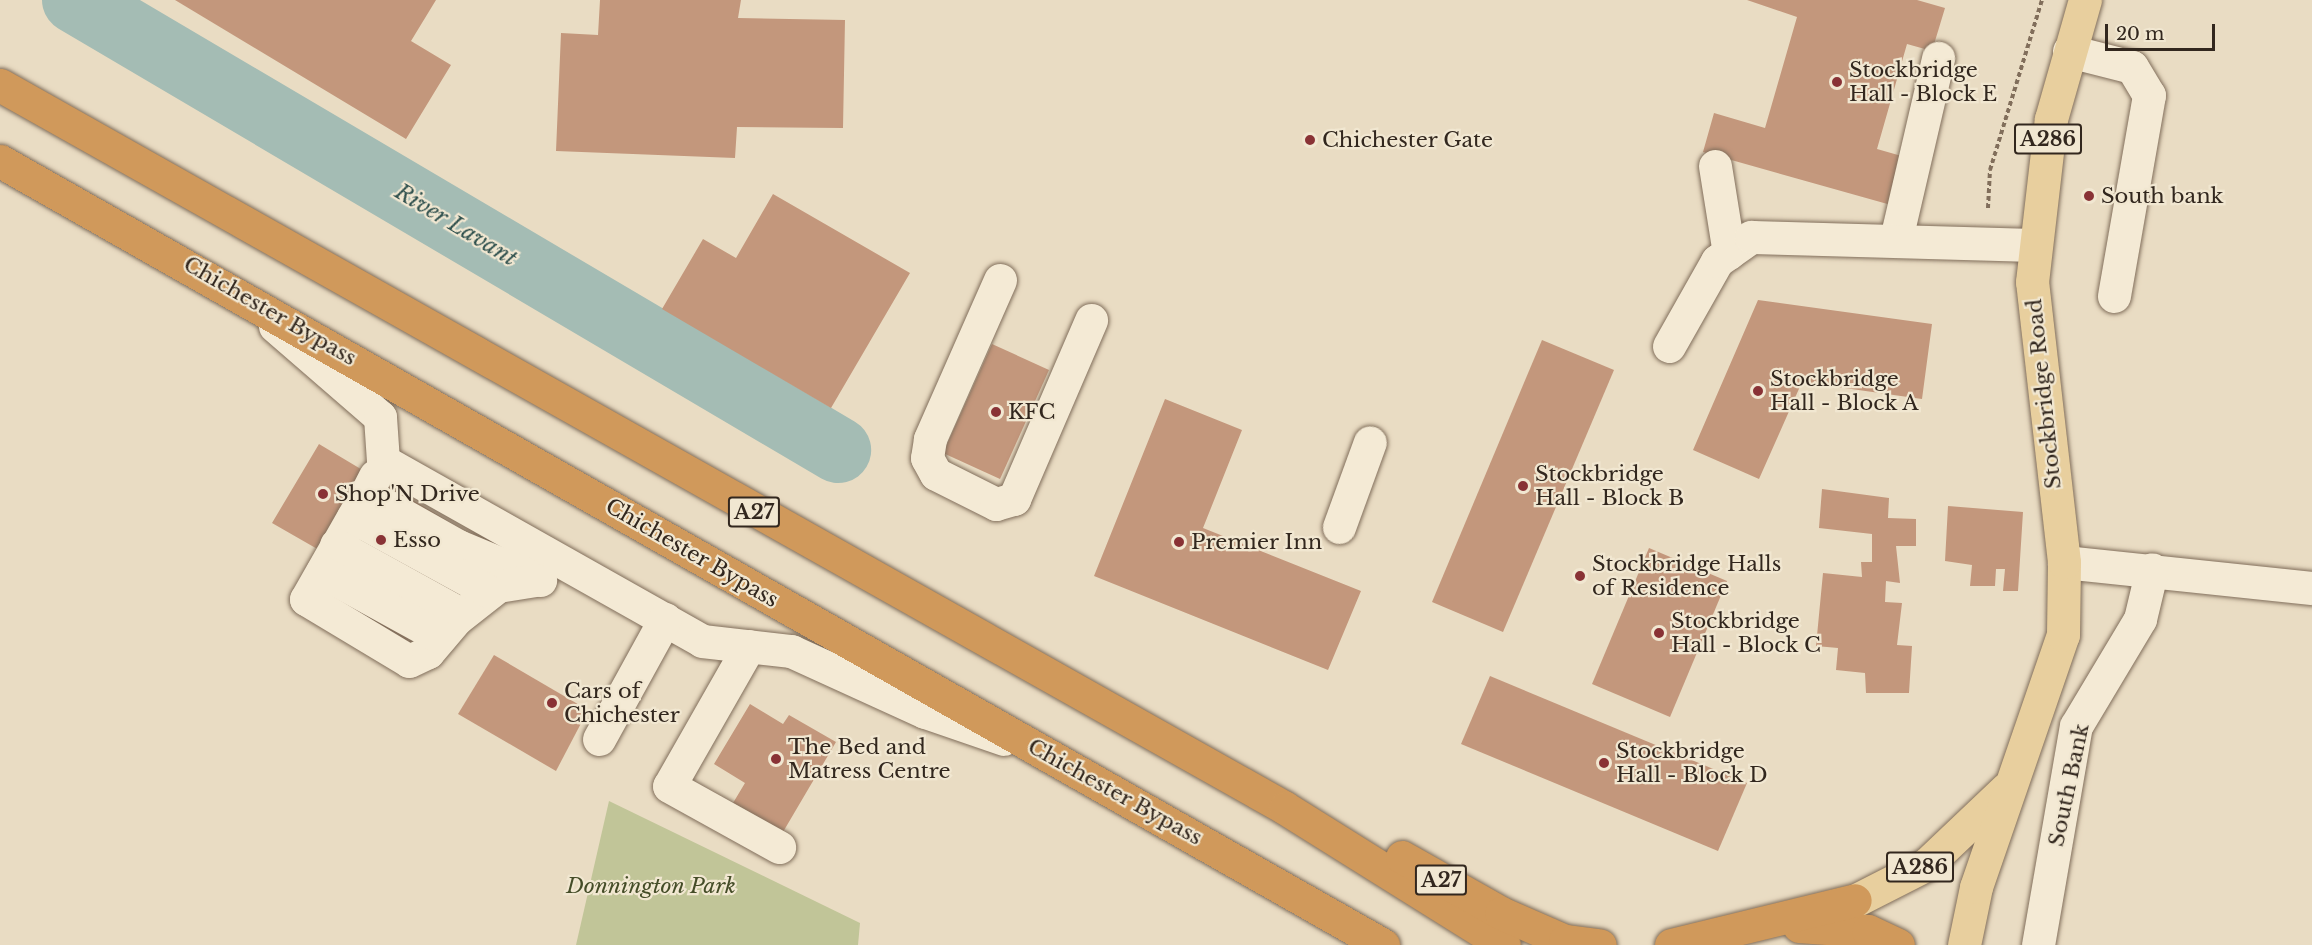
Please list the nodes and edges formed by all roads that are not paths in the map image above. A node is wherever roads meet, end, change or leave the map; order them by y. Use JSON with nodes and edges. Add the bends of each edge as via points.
{"nodes":[{"id":1,"x":2085,"y":0,"type":"edge"},
{"id":2,"x":2069,"y":51,"type":"junction"},
{"id":3,"x":1938,"y":58,"type":"dead end"},
{"id":4,"x":0,"y":85,"type":"edge"},
{"id":5,"x":0,"y":161,"type":"edge"},
{"id":6,"x":1715,"y":166,"type":"dead end"},
{"id":7,"x":1896,"y":238,"type":"junction"},
{"id":8,"x":2035,"y":245,"type":"junction"},
{"id":9,"x":1729,"y":253,"type":"junction"},
{"id":10,"x":1000,"y":280,"type":"dead end"},
{"id":11,"x":237,"y":292,"type":"junction"},
{"id":12,"x":2114,"y":296,"type":"dead end"},
{"id":13,"x":1091,"y":320,"type":"dead end"},
{"id":14,"x":1669,"y":346,"type":"dead end"},
{"id":15,"x":1370,"y":442,"type":"dead end"},
{"id":16,"x":383,"y":461,"type":"junction"},
{"id":17,"x":359,"y":505,"type":"junction"},
{"id":18,"x":1339,"y":527,"type":"dead end"},
{"id":19,"x":329,"y":558,"type":"junction"},
{"id":20,"x":2064,"y":562,"type":"junction"},
{"id":21,"x":2152,"y":568,"type":"junction"},
{"id":22,"x":536,"y":580,"type":"junction"},
{"id":23,"x":598,"y":581,"type":"junction"},
{"id":24,"x":2312,"y":588,"type":"edge"},
{"id":25,"x":490,"y":592,"type":"junction"},
{"id":26,"x":665,"y":619,"type":"junction"},
{"id":27,"x":451,"y":626,"type":"junction"},
{"id":28,"x":749,"y":646,"type":"junction"},
{"id":29,"x":599,"y":739,"type":"dead end"},
{"id":30,"x":1045,"y":753,"type":"junction"},
{"id":31,"x":2010,"y":785,"type":"junction"},
{"id":32,"x":1285,"y":808,"type":"junction"},
{"id":33,"x":779,"y":847,"type":"dead end"},
{"id":34,"x":1855,"y":900,"type":"junction"},
{"id":35,"x":1810,"y":923,"type":"junction"},
{"id":36,"x":1383,"y":945,"type":"edge"},
{"id":37,"x":1504,"y":945,"type":"edge"},
{"id":38,"x":1600,"y":945,"type":"edge"},
{"id":39,"x":1671,"y":945,"type":"edge"},
{"id":40,"x":1737,"y":945,"type":"edge"},
{"id":41,"x":1898,"y":945,"type":"edge"},
{"id":42,"x":1964,"y":945,"type":"edge"},
{"id":43,"x":2038,"y":945,"type":"edge"}],
"edges":[{"from":1,"to":2,"type":"main road","name":"Stockbridge Road","number":"A286"},
{"from":2,"to":8,"type":"main road","name":"Stockbridge Road","number":"A286","via":[[2051,119]]},
{"from":2,"to":12,"type":"street","via":[[2132,67],[2149,95]]},
{"from":3,"to":7,"type":"street"},
{"from":4,"to":32,"type":"highway","number":"A27"},
{"from":5,"to":11,"type":"highway","name":"Chichester Bypass"},
{"from":6,"to":9,"type":"street"},
{"from":7,"to":8,"type":"street"},
{"from":7,"to":9,"type":"street","via":[[1751,237]]},
{"from":8,"to":20,"type":"main road","name":"Stockbridge Road","number":"A286","via":[[2038,356]]},
{"from":9,"to":14,"type":"street","via":[[1717,261]]},
{"from":10,"to":13,"type":"street","via":[[930,439],[927,458],[936,474],[996,504],[1014,499]]},
{"from":11,"to":16,"type":"street","via":[[380,417]]},
{"from":11,"to":30,"type":"highway","name":"Chichester Bypass"},
{"from":15,"to":18,"type":"street"},
{"from":16,"to":17,"type":"street"},
{"from":16,"to":23,"type":"street"},
{"from":17,"to":19,"type":"street"},
{"from":17,"to":22,"type":"street"},
{"from":17,"to":25,"type":"street"},
{"from":19,"to":27,"type":"street"},
{"from":19,"to":27,"type":"street","via":[[306,598],[409,661],[428,652]]},
{"from":20,"to":21,"type":"street"},
{"from":20,"to":31,"type":"main road","name":"Stockbridge Road","number":"A286","via":[[2063,635]]},
{"from":21,"to":24,"type":"street"},
{"from":21,"to":43,"type":"street","name":"South Bank","via":[[2140,619],[2076,726]]},
{"from":22,"to":23,"type":"street"},
{"from":22,"to":25,"type":"street"},
{"from":23,"to":26,"type":"street"},
{"from":25,"to":27,"type":"street"},
{"from":26,"to":28,"type":"street","via":[[702,641]]},
{"from":26,"to":29,"type":"street"},
{"from":28,"to":30,"type":"street","via":[[791,651],[925,712]]},
{"from":28,"to":33,"type":"street","via":[[669,786]]},
{"from":30,"to":36,"type":"highway","name":"Chichester Bypass"},
{"from":31,"to":34,"type":"main road","name":"Stockbridge Road","number":"A286","via":[[1927,864]]},
{"from":31,"to":42,"type":"main road","name":"Stockbridge Road","number":"A286","via":[[1976,887]]},
{"from":32,"to":37,"type":"highway","number":"A27"},
{"from":32,"to":38,"type":"highway","number":"A27","via":[[1322,817],[1384,847],[1512,918],[1565,941]]},
{"from":34,"to":35,"type":"main road","name":"Stockbridge Road","number":"A286"},
{"from":34,"to":39,"type":"highway"},
{"from":35,"to":40,"type":"highway"},
{"from":35,"to":41,"type":"highway","via":[[1868,931]]}]}
